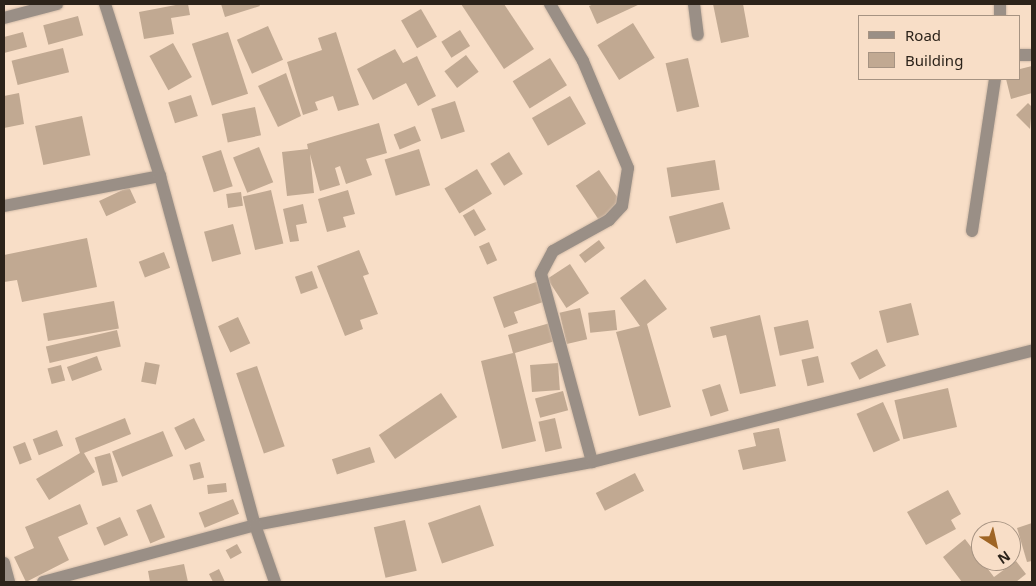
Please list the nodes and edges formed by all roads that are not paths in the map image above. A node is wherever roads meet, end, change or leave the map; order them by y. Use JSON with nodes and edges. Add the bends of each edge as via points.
{"nodes":[{"id":1,"x":57,"y":4,"type":"edge"},
{"id":2,"x":105,"y":4,"type":"edge"},
{"id":3,"x":550,"y":4,"type":"edge"},
{"id":4,"x":694,"y":4,"type":"edge"},
{"id":5,"x":4,"y":18,"type":"edge"},
{"id":6,"x":698,"y":35,"type":"dead end"},
{"id":7,"x":995,"y":80,"type":"edge"},
{"id":8,"x":160,"y":176,"type":"junction"},
{"id":9,"x":4,"y":206,"type":"edge"},
{"id":10,"x":972,"y":231,"type":"dead end"},
{"id":11,"x":1032,"y":351,"type":"edge"},
{"id":12,"x":592,"y":462,"type":"junction"},
{"id":13,"x":255,"y":525,"type":"junction"},
{"id":14,"x":4,"y":563,"type":"edge"},
{"id":15,"x":9,"y":582,"type":"edge"},
{"id":16,"x":43,"y":582,"type":"edge"},
{"id":17,"x":275,"y":582,"type":"edge"}],
"edges":[{"from":1,"to":5,"type":"street"},
{"from":2,"to":8,"type":"street"},
{"from":3,"to":12,"type":"street","via":[[583,61],[628,168],[622,206],[609,220],[553,251],[541,274]]},
{"from":4,"to":6,"type":"street"},
{"from":7,"to":10,"type":"street"},
{"from":8,"to":9,"type":"street"},
{"from":8,"to":13,"type":"street"},
{"from":11,"to":12,"type":"street"},
{"from":12,"to":13,"type":"street"},
{"from":13,"to":16,"type":"street"},
{"from":13,"to":17,"type":"street"},
{"from":14,"to":15,"type":"street"}]}
